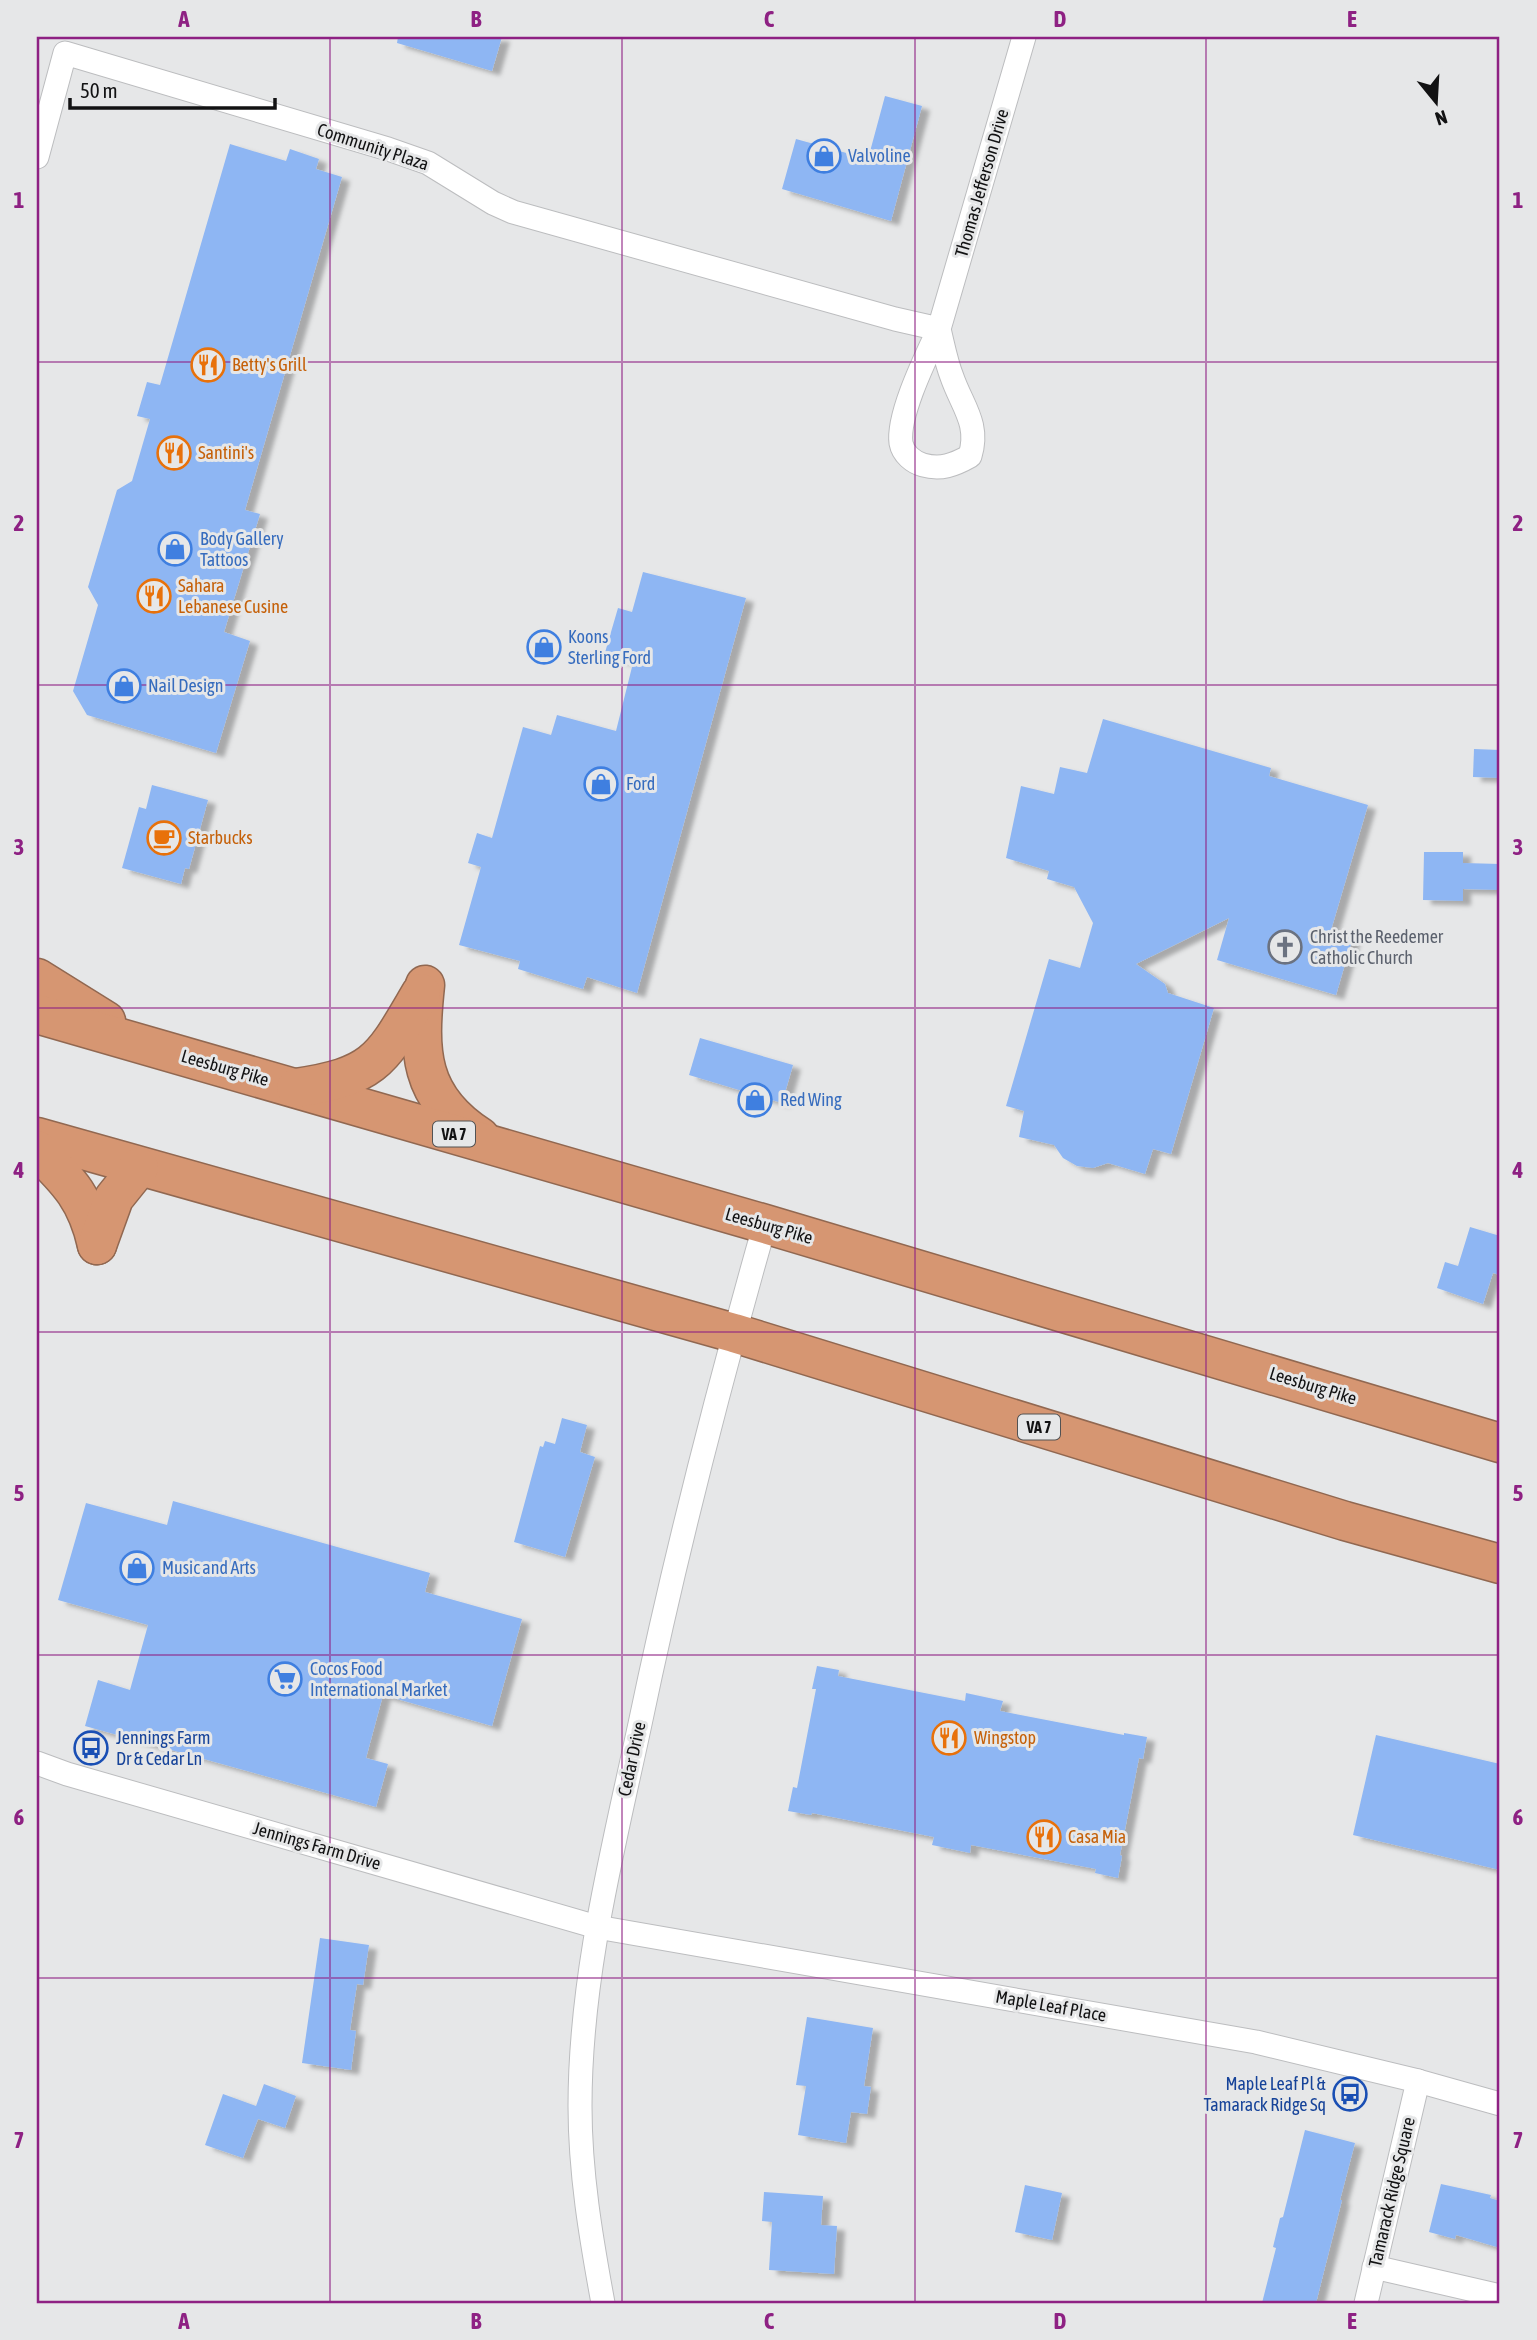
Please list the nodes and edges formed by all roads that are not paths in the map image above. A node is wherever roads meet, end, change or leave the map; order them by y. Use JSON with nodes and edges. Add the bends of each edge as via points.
{"nodes":[{"id":1,"x":1024,"y":37,"type":"edge"},
{"id":2,"x":37,"y":157,"type":"edge"},
{"id":3,"x":939,"y":329,"type":"junction"},
{"id":4,"x":37,"y":978,"type":"edge"},
{"id":5,"x":37,"y":1014,"type":"edge"},
{"id":6,"x":143,"y":1044,"type":"junction"},
{"id":7,"x":294,"y":1088,"type":"junction"},
{"id":8,"x":37,"y":1137,"type":"edge"},
{"id":9,"x":493,"y":1145,"type":"junction"},
{"id":10,"x":37,"y":1150,"type":"edge"},
{"id":11,"x":139,"y":1167,"type":"junction"},
{"id":12,"x":765,"y":1224,"type":"junction"},
{"id":13,"x":734,"y":1333,"type":"junction"},
{"id":14,"x":1500,"y":1443,"type":"edge"},
{"id":15,"x":1500,"y":1564,"type":"edge"},
{"id":16,"x":37,"y":1763,"type":"edge"},
{"id":17,"x":597,"y":1927,"type":"junction"},
{"id":18,"x":1418,"y":2081,"type":"junction"},
{"id":19,"x":1500,"y":2104,"type":"edge"},
{"id":20,"x":1374,"y":2267,"type":"junction"},
{"id":21,"x":1500,"y":2296,"type":"edge"},
{"id":22,"x":603,"y":2303,"type":"edge"},
{"id":23,"x":1366,"y":2303,"type":"edge"}],
"edges":[{"from":1,"to":3,"type":"street","name":"Thomas Jefferson Drive"},
{"from":2,"to":3,"type":"street","name":"Community Plaza","via":[[65,54],[428,163],[513,212]]},
{"from":3,"to":3,"type":"street","name":"Thomas Jefferson Drive","via":[[914,385],[901,442],[919,464],[944,467],[970,456],[973,444],[971,418],[951,374]]},
{"from":4,"to":6,"type":"highway"},
{"from":5,"to":6,"type":"highway","name":"Leesburg Pike","number":"VA 7"},
{"from":6,"to":7,"type":"highway","name":"Leesburg Pike","number":"VA 7"},
{"from":7,"to":9,"type":"highway","name":"Leesburg Pike","number":"VA 7"},
{"from":7,"to":9,"type":"highway","via":[[330,1083],[381,1057],[425,985],[422,1055],[432,1088],[453,1117]]},
{"from":8,"to":11,"type":"highway","number":"VA 7"},
{"from":9,"to":12,"type":"highway","name":"Leesburg Pike","number":"VA 7"},
{"from":10,"to":11,"type":"highway","via":[[75,1189],[97,1245],[114,1198]]},
{"from":11,"to":13,"type":"highway","number":"VA 7"},
{"from":12,"to":13,"type":"street","name":"Cedar Drive"},
{"from":12,"to":14,"type":"highway","name":"Leesburg Pike","number":"VA 7"},
{"from":13,"to":15,"type":"highway","number":"VA 7","via":[[1345,1521]]},
{"from":13,"to":17,"type":"street","name":"Cedar Drive","via":[[690,1499]]},
{"from":16,"to":17,"type":"street","name":"Jennings Farm Drive"},
{"from":17,"to":18,"type":"street","name":"Maple Leaf Place","via":[[1256,2042]]},
{"from":17,"to":22,"type":"street","name":"Cedar Drive","via":[[586,1999],[580,2107],[584,2190]]},
{"from":18,"to":19,"type":"street","name":"Maple Leaf Place"},
{"from":18,"to":20,"type":"street","name":"Tamarack Ridge Square"},
{"from":20,"to":21,"type":"street"},
{"from":20,"to":23,"type":"street","name":"Tamarack Ridge Square"}]}
